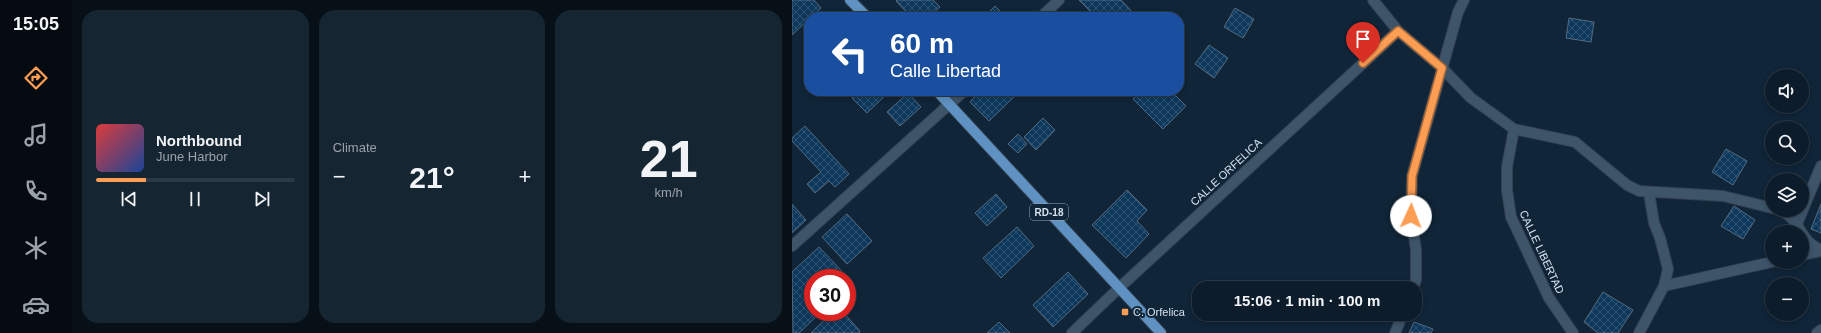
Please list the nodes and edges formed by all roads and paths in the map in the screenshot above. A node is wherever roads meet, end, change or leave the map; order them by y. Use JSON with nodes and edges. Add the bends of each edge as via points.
{"nodes":[{"id":1,"x":850,"y":0,"type":"edge"},
{"id":2,"x":1059,"y":0,"type":"edge"},
{"id":3,"x":1373,"y":0,"type":"edge"},
{"id":4,"x":1464,"y":0,"type":"edge"},
{"id":5,"x":862,"y":12,"type":"edge"},
{"id":6,"x":1046,"y":12,"type":"edge"},
{"id":7,"x":1398,"y":31,"type":"junction"},
{"id":8,"x":1442,"y":68,"type":"junction"},
{"id":9,"x":942,"y":96,"type":"edge"},
{"id":10,"x":959,"y":96,"type":"edge"},
{"id":11,"x":950,"y":105,"type":"junction"},
{"id":12,"x":1514,"y":129,"type":"junction"},
{"id":13,"x":1821,"y":166,"type":"edge"},
{"id":14,"x":1649,"y":193,"type":"junction"},
{"id":15,"x":1765,"y":206,"type":"edge"},
{"id":16,"x":1790,"y":217,"type":"edge"},
{"id":17,"x":1797,"y":224,"type":"junction"},
{"id":18,"x":792,"y":246,"type":"edge"},
{"id":19,"x":1821,"y":250,"type":"edge"},
{"id":20,"x":1809,"y":253,"type":"edge"},
{"id":21,"x":1765,"y":264,"type":"edge"},
{"id":22,"x":1416,"y":281,"type":"edge"},
{"id":23,"x":1664,"y":286,"type":"junction"},
{"id":24,"x":1119,"y":288,"type":"junction"},
{"id":25,"x":1400,"y":321,"type":"edge"},
{"id":26,"x":1821,"y":330,"type":"edge"},
{"id":27,"x":1072,"y":333,"type":"edge"},
{"id":28,"x":1161,"y":333,"type":"edge"},
{"id":29,"x":1394,"y":333,"type":"edge"},
{"id":30,"x":1573,"y":333,"type":"edge"},
{"id":31,"x":1639,"y":333,"type":"edge"},
{"id":32,"x":1817,"y":333,"type":"edge"}],
"edges":[{"from":1,"to":5,"type":"main road"},
{"from":2,"to":6,"type":"street"},
{"from":3,"to":7,"type":"street"},
{"from":4,"to":8,"type":"street","via":[[1458,12]]},
{"from":7,"to":8,"type":"street"},
{"from":7,"to":24,"type":"street","name":"CALLE ORFELICA"},
{"from":8,"to":12,"type":"street","via":[[1471,98]]},
{"from":8,"to":22,"type":"street","via":[[1412,176],[1411,216],[1416,250]]},
{"from":9,"to":11,"type":"main road","number":"RD-18"},
{"from":10,"to":11,"type":"street"},
{"from":11,"to":18,"type":"street"},
{"from":11,"to":24,"type":"main road","number":"RD-18"},
{"from":12,"to":14,"type":"street","via":[[1575,142],[1627,185]]},
{"from":12,"to":30,"type":"street","name":"CALLE LIBERTAD","via":[[1507,167],[1511,216],[1549,298]]},
{"from":13,"to":17,"type":"street"},
{"from":14,"to":15,"type":"street","via":[[1723,196]]},
{"from":14,"to":23,"type":"street","via":[[1654,224],[1668,269]]},
{"from":16,"to":17,"type":"street"},
{"from":17,"to":19,"type":"street","via":[[1809,242]]},
{"from":19,"to":20,"type":"street"},
{"from":21,"to":23,"type":"street"},
{"from":23,"to":31,"type":"street"},
{"from":24,"to":27,"type":"street","name":"CALLE ORFELICA"},
{"from":24,"to":28,"type":"main road","number":"RD-18"},
{"from":25,"to":29,"type":"street"},
{"from":26,"to":32,"type":"street"}]}
